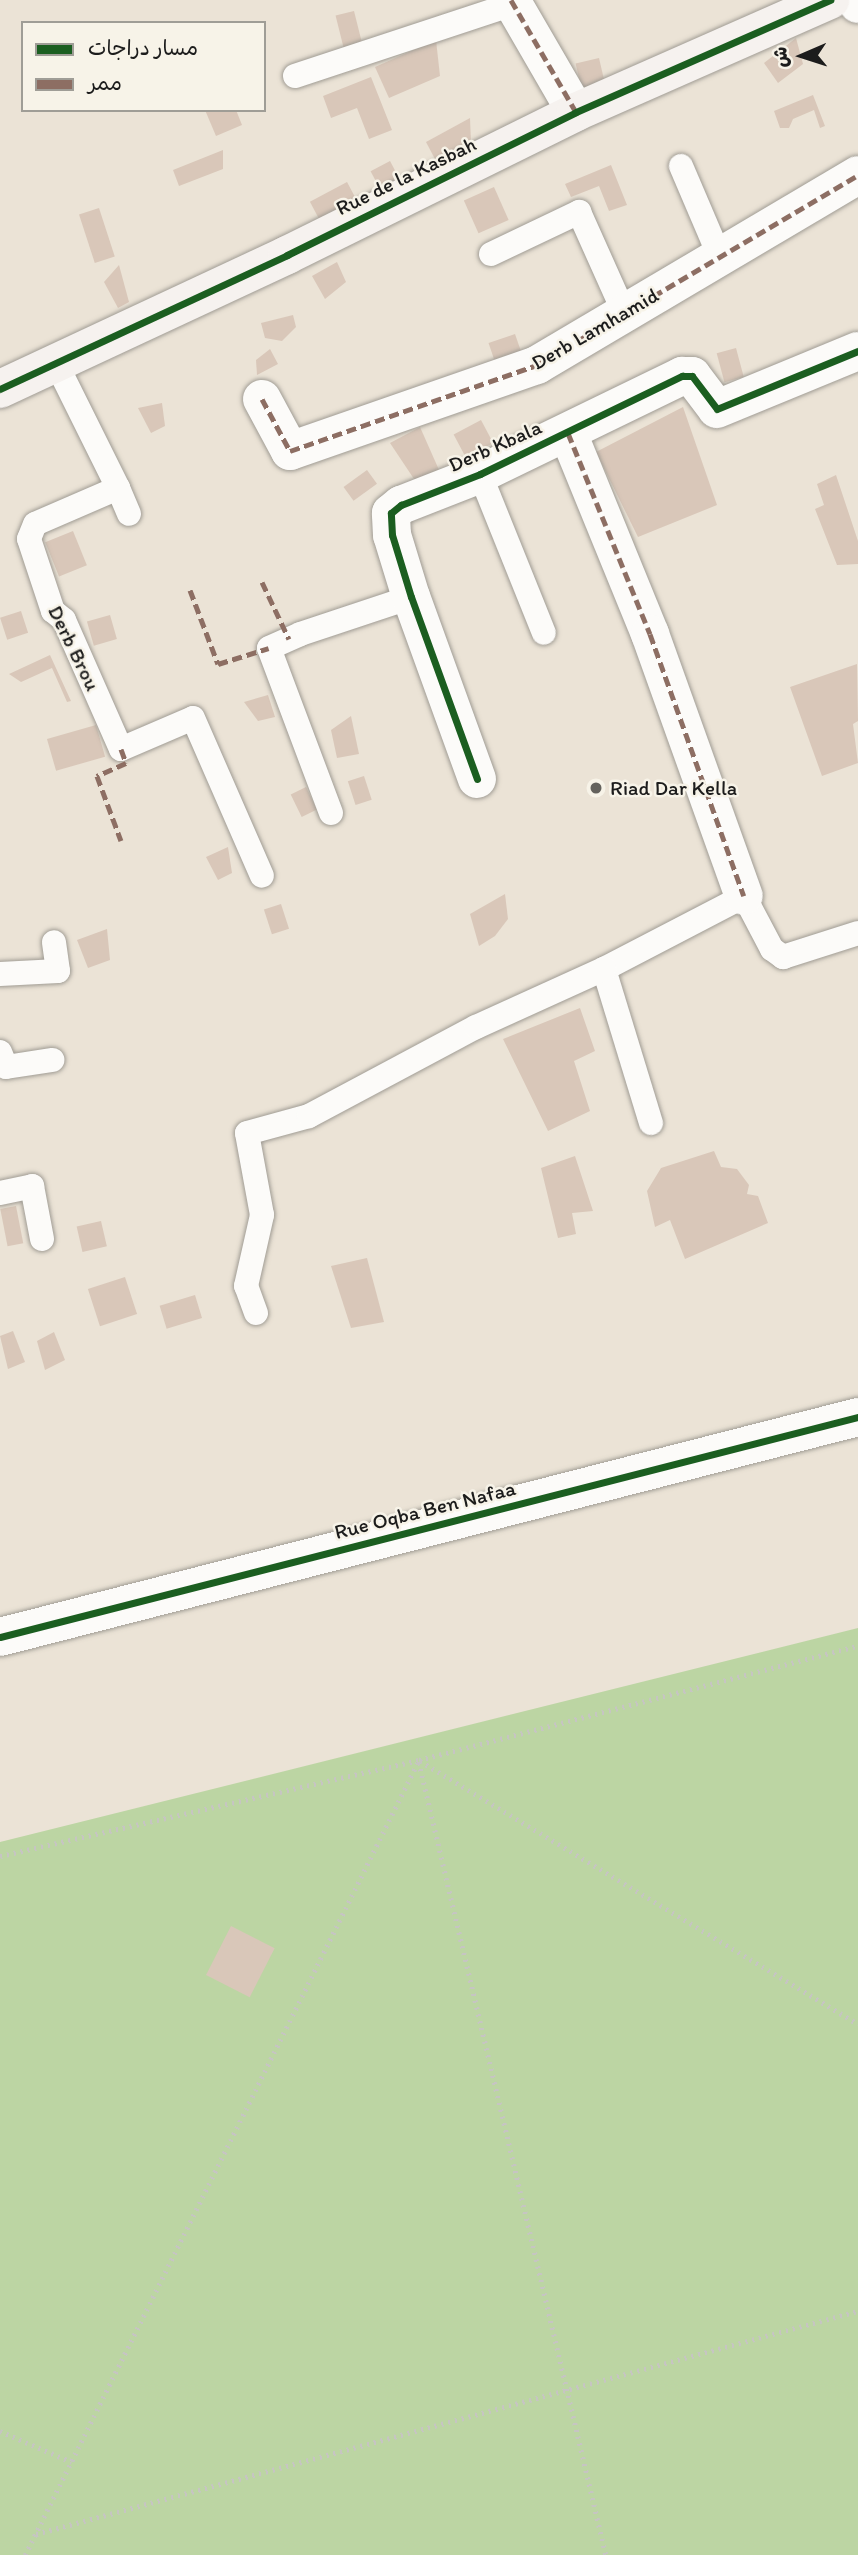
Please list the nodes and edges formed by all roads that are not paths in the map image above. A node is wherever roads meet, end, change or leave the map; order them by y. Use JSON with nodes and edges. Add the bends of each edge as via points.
{"nodes":[{"id":1,"x":830,"y":0,"type":"edge"},
{"id":2,"x":512,"y":2,"type":"edge"},
{"id":3,"x":295,"y":76,"type":"dead end"},
{"id":4,"x":576,"y":112,"type":"junction"},
{"id":5,"x":681,"y":166,"type":"dead end"},
{"id":6,"x":858,"y":175,"type":"edge"},
{"id":7,"x":491,"y":254,"type":"dead end"},
{"id":8,"x":719,"y":255,"type":"junction"},
{"id":9,"x":625,"y":315,"type":"junction"},
{"id":10,"x":858,"y":351,"type":"edge"},
{"id":11,"x":56,"y":363,"type":"junction"},
{"id":12,"x":0,"y":389,"type":"edge"},
{"id":13,"x":262,"y":399,"type":"dead end"},
{"id":14,"x":568,"y":433,"type":"junction"},
{"id":15,"x":480,"y":474,"type":"junction"},
{"id":16,"x":118,"y":488,"type":"junction"},
{"id":17,"x":129,"y":514,"type":"dead end"},
{"id":18,"x":411,"y":597,"type":"junction"},
{"id":19,"x":544,"y":633,"type":"dead end"},
{"id":20,"x":477,"y":779,"type":"dead end"},
{"id":21,"x":331,"y":813,"type":"dead end"},
{"id":22,"x":262,"y":876,"type":"dead end"},
{"id":23,"x":744,"y":896,"type":"junction"},
{"id":24,"x":858,"y":933,"type":"edge"},
{"id":25,"x":54,"y":942,"type":"dead end"},
{"id":26,"x":604,"y":969,"type":"junction"},
{"id":27,"x":0,"y":974,"type":"edge"},
{"id":28,"x":0,"y":1052,"type":"edge"},
{"id":29,"x":52,"y":1060,"type":"dead end"},
{"id":30,"x":651,"y":1123,"type":"dead end"},
{"id":31,"x":0,"y":1193,"type":"edge"},
{"id":32,"x":42,"y":1239,"type":"dead end"},
{"id":33,"x":256,"y":1313,"type":"dead end"},
{"id":34,"x":858,"y":1417,"type":"edge"},
{"id":35,"x":0,"y":1637,"type":"edge"}],
"edges":[{"from":1,"to":4,"type":"street","name":"Rue de la Kasbah"},
{"from":2,"to":3,"type":"lane"},
{"from":2,"to":4,"type":"street"},
{"from":4,"to":11,"type":"street","name":"Rue de la Kasbah"},
{"from":5,"to":8,"type":"lane"},
{"from":6,"to":8,"type":"street","name":"Derb Lamhamid"},
{"from":7,"to":9,"type":"lane","via":[[579,212]]},
{"from":8,"to":9,"type":"street","name":"Derb Lamhamid"},
{"from":9,"to":13,"type":"street","name":"Derb Lamhamid","via":[[537,365],[290,451]]},
{"from":10,"to":14,"type":"street","name":"Derb Kbala","via":[[717,409],[692,376],[681,376]]},
{"from":11,"to":12,"type":"street","name":"Rue de la Kasbah"},
{"from":11,"to":16,"type":"lane"},
{"from":14,"to":15,"type":"street","name":"Derb Kbala"},
{"from":14,"to":23,"type":"street","via":[[650,634]]},
{"from":15,"to":18,"type":"street","name":"Derb Kbala","via":[[391,513],[392,535]]},
{"from":15,"to":19,"type":"lane"},
{"from":16,"to":17,"type":"lane"},
{"from":16,"to":22,"type":"lane","name":"Derb Brou","via":[[35,524],[29,539],[53,611],[64,620],[121,749],[193,718]]},
{"from":18,"to":20,"type":"street","name":"Derb Kbala"},
{"from":18,"to":21,"type":"lane","via":[[269,649]]},
{"from":23,"to":24,"type":"lane","via":[[772,950],[783,957]]},
{"from":23,"to":26,"type":"lane"},
{"from":25,"to":27,"type":"lane","via":[[58,971]]},
{"from":26,"to":30,"type":"lane"},
{"from":26,"to":33,"type":"lane","via":[[476,1027],[309,1116],[247,1133],[262,1215],[246,1286]]},
{"from":28,"to":29,"type":"lane","via":[[6,1067]]},
{"from":31,"to":32,"type":"lane","via":[[32,1186]]},
{"from":34,"to":35,"type":"street","name":"Rue Oqba Ben Nafaa"}]}
